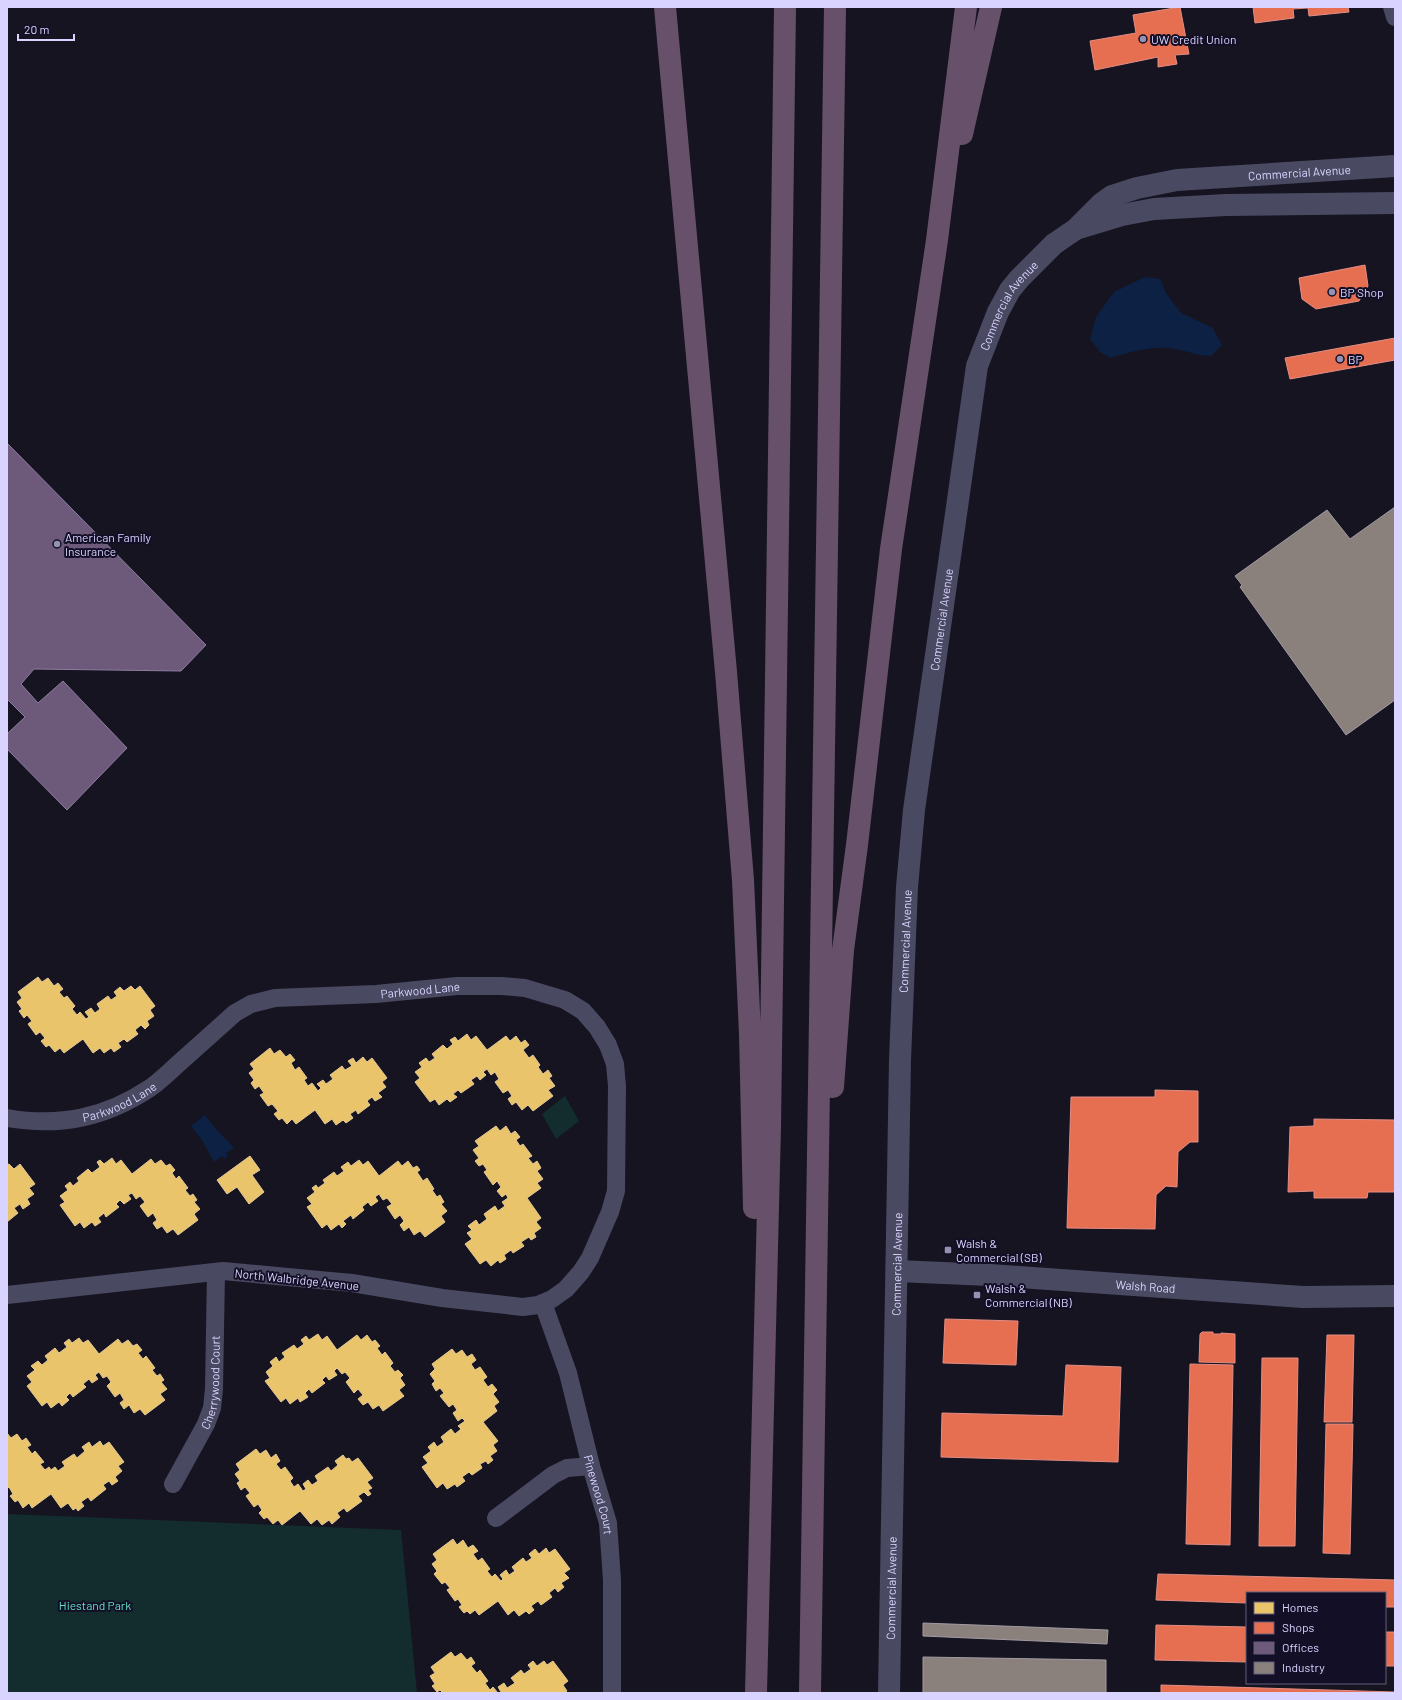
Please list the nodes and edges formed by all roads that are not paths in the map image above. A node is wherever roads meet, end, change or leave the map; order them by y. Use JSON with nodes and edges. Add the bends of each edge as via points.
{"nodes":[{"id":1,"x":665,"y":7,"type":"edge"},
{"id":2,"x":785,"y":7,"type":"edge"},
{"id":3,"x":836,"y":7,"type":"edge"},
{"id":4,"x":966,"y":7,"type":"edge"},
{"id":5,"x":991,"y":7,"type":"edge"},
{"id":6,"x":1392,"y":7,"type":"edge"},
{"id":7,"x":1395,"y":17,"type":"edge"},
{"id":8,"x":1395,"y":166,"type":"edge"},
{"id":9,"x":1395,"y":203,"type":"edge"},
{"id":10,"x":1076,"y":229,"type":"junction"},
{"id":11,"x":937,"y":240,"type":"junction"},
{"id":12,"x":7,"y":1118,"type":"edge"},
{"id":13,"x":897,"y":1271,"type":"junction"},
{"id":14,"x":216,"y":1272,"type":"junction"},
{"id":15,"x":577,"y":1276,"type":"joint"},
{"id":16,"x":7,"y":1295,"type":"edge"},
{"id":17,"x":1395,"y":1296,"type":"edge"},
{"id":18,"x":543,"y":1303,"type":"junction"},
{"id":19,"x":765,"y":1318,"type":"junction"},
{"id":20,"x":815,"y":1386,"type":"junction"},
{"id":21,"x":591,"y":1466,"type":"junction"},
{"id":22,"x":173,"y":1484,"type":"dead end"},
{"id":23,"x":496,"y":1518,"type":"dead end"},
{"id":24,"x":612,"y":1693,"type":"edge"},
{"id":25,"x":756,"y":1693,"type":"edge"},
{"id":26,"x":810,"y":1693,"type":"edge"},
{"id":27,"x":889,"y":1693,"type":"edge"}],
"edges":[{"from":1,"to":19,"type":"highway","via":[[743,880],[754,1201]]},
{"from":2,"to":19,"type":"highway","via":[[777,691]]},
{"from":3,"to":20,"type":"highway"},
{"from":4,"to":11,"type":"highway"},
{"from":5,"to":11,"type":"highway"},
{"from":6,"to":7,"type":"street"},
{"from":8,"to":10,"type":"street","name":"Commercial Avenue","via":[[1157,183],[1112,196]]},
{"from":9,"to":10,"type":"street","name":"Commercial Avenue","via":[[1226,205],[1154,209],[1122,214]]},
{"from":10,"to":13,"type":"street","name":"Commercial Avenue","via":[[1039,257],[1010,290],[998,312],[977,366],[914,810],[907,887],[900,1060]]},
{"from":11,"to":20,"type":"highway","via":[[891,549],[843,950]]},
{"from":12,"to":15,"type":"street","name":"Parkwood Lane","via":[[30,1122],[63,1122],[120,1105],[151,1087],[235,1012],[260,1001],[457,986],[502,986],[544,993],[565,1000],[583,1011],[608,1045],[615,1064],[616,1191],[610,1212],[590,1258]]},
{"from":13,"to":17,"type":"street","name":"Walsh Road","via":[[1303,1297]]},
{"from":13,"to":27,"type":"street","name":"Commercial Avenue"},
{"from":14,"to":16,"type":"street","name":"North Walbridge Avenue"},
{"from":14,"to":18,"type":"street","name":"North Walbridge Avenue","via":[[352,1283],[488,1304],[523,1307]]},
{"from":14,"to":22,"type":"street","name":"Cherrywood Court","via":[[212,1408],[198,1440]]},
{"from":15,"to":18,"type":"street","name":"North Walbridge Avenue","via":[[561,1292]]},
{"from":18,"to":21,"type":"street","name":"Pinewood Court","via":[[568,1373]]},
{"from":19,"to":25,"type":"highway"},
{"from":20,"to":26,"type":"highway"},
{"from":21,"to":23,"type":"street","via":[[567,1468],[553,1475]]},
{"from":21,"to":24,"type":"street","name":"Pinewood Court","via":[[605,1512],[610,1548]]}]}
